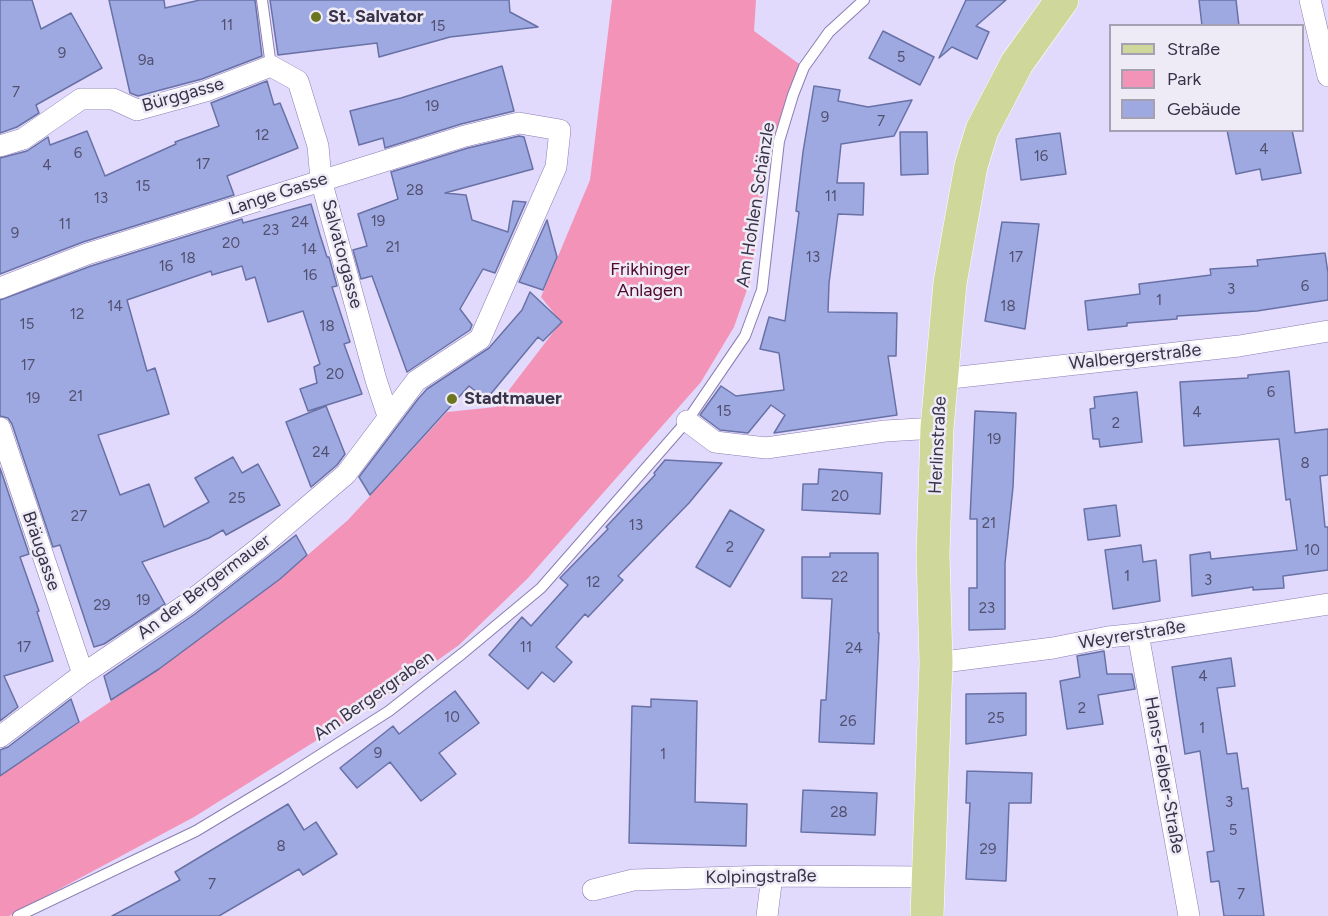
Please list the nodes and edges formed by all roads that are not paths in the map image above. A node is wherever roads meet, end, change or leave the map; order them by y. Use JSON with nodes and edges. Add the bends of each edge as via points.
{"nodes":[{"id":1,"x":262,"y":0,"type":"edge"},
{"id":2,"x":864,"y":0,"type":"edge"},
{"id":3,"x":1062,"y":0,"type":"edge"},
{"id":4,"x":1310,"y":0,"type":"edge"},
{"id":5,"x":271,"y":66,"type":"junction"},
{"id":6,"x":1328,"y":76,"type":"edge"},
{"id":7,"x":560,"y":130,"type":"joint"},
{"id":8,"x":0,"y":146,"type":"edge"},
{"id":9,"x":321,"y":180,"type":"junction"},
{"id":10,"x":0,"y":288,"type":"edge"},
{"id":11,"x":1328,"y":331,"type":"edge"},
{"id":12,"x":942,"y":379,"type":"junction"},
{"id":13,"x":388,"y":416,"type":"junction"},
{"id":14,"x":687,"y":421,"type":"junction"},
{"id":15,"x":0,"y":428,"type":"edge"},
{"id":16,"x":937,"y":428,"type":"junction"},
{"id":17,"x":1328,"y":604,"type":"edge"},
{"id":18,"x":1138,"y":634,"type":"junction"},
{"id":19,"x":936,"y":663,"type":"junction"},
{"id":20,"x":83,"y":674,"type":"junction"},
{"id":21,"x":0,"y":737,"type":"edge"},
{"id":22,"x":772,"y":876,"type":"junction"},
{"id":23,"x":930,"y":878,"type":"junction"},
{"id":24,"x":593,"y":890,"type":"dead end"},
{"id":25,"x":18,"y":916,"type":"edge"},
{"id":26,"x":768,"y":916,"type":"edge"},
{"id":27,"x":927,"y":916,"type":"edge"},
{"id":28,"x":1189,"y":916,"type":"edge"}],
"edges":[{"from":1,"to":5,"type":"lane"},
{"from":2,"to":14,"type":"lane","name":"Am Hohlen Schänzle","via":[[829,32],[804,67],[780,141],[762,290],[745,336]]},
{"from":3,"to":12,"type":"main road","name":"Herlinstraße","via":[[1017,63],[982,130],[971,166],[950,283]]},
{"from":4,"to":6,"type":"street"},
{"from":5,"to":8,"type":"street","name":"Bürggasse","via":[[206,91],[137,110],[113,99],[81,99],[23,139]]},
{"from":5,"to":9,"type":"street","name":"Salvatorgasse","via":[[298,81],[318,146]]},
{"from":7,"to":9,"type":"street","name":"Lange Gasse","via":[[519,123]]},
{"from":7,"to":13,"type":"street","name":"An der Bergermauer","via":[[556,167],[480,339],[416,381]]},
{"from":9,"to":10,"type":"street","name":"Lange Gasse","via":[[87,254]]},
{"from":9,"to":13,"type":"street","name":"Salvatorgasse"},
{"from":11,"to":12,"type":"street","name":"Walbergerstraße","via":[[1239,346]]},
{"from":12,"to":16,"type":"main road","name":"Herlinstraße"},
{"from":13,"to":20,"type":"street","name":"An der Bergermauer","via":[[346,474],[259,548],[187,604]]},
{"from":14,"to":16,"type":"street","via":[[715,442],[766,448],[885,431]]},
{"from":14,"to":25,"type":"lane","name":"Am Bergergraben","via":[[541,588],[388,711],[196,831]]},
{"from":15,"to":20,"type":"street","name":"Bräugasse"},
{"from":16,"to":19,"type":"main road","name":"Herlinstraße","via":[[933,554]]},
{"from":17,"to":18,"type":"street","name":"Weyrerstraße"},
{"from":18,"to":19,"type":"street","name":"Weyrerstraße"},
{"from":18,"to":28,"type":"street","name":"Hans-Felber-Straße"},
{"from":19,"to":23,"type":"main road","name":"Herlinstraße"},
{"from":20,"to":21,"type":"street","name":"An der Bergermauer"},
{"from":22,"to":23,"type":"street","name":"Kolpingstraße"},
{"from":22,"to":24,"type":"street","name":"Kolpingstraße","via":[[633,880]]},
{"from":22,"to":26,"type":"street"},
{"from":23,"to":27,"type":"main road","name":"Herlinstraße"}]}
